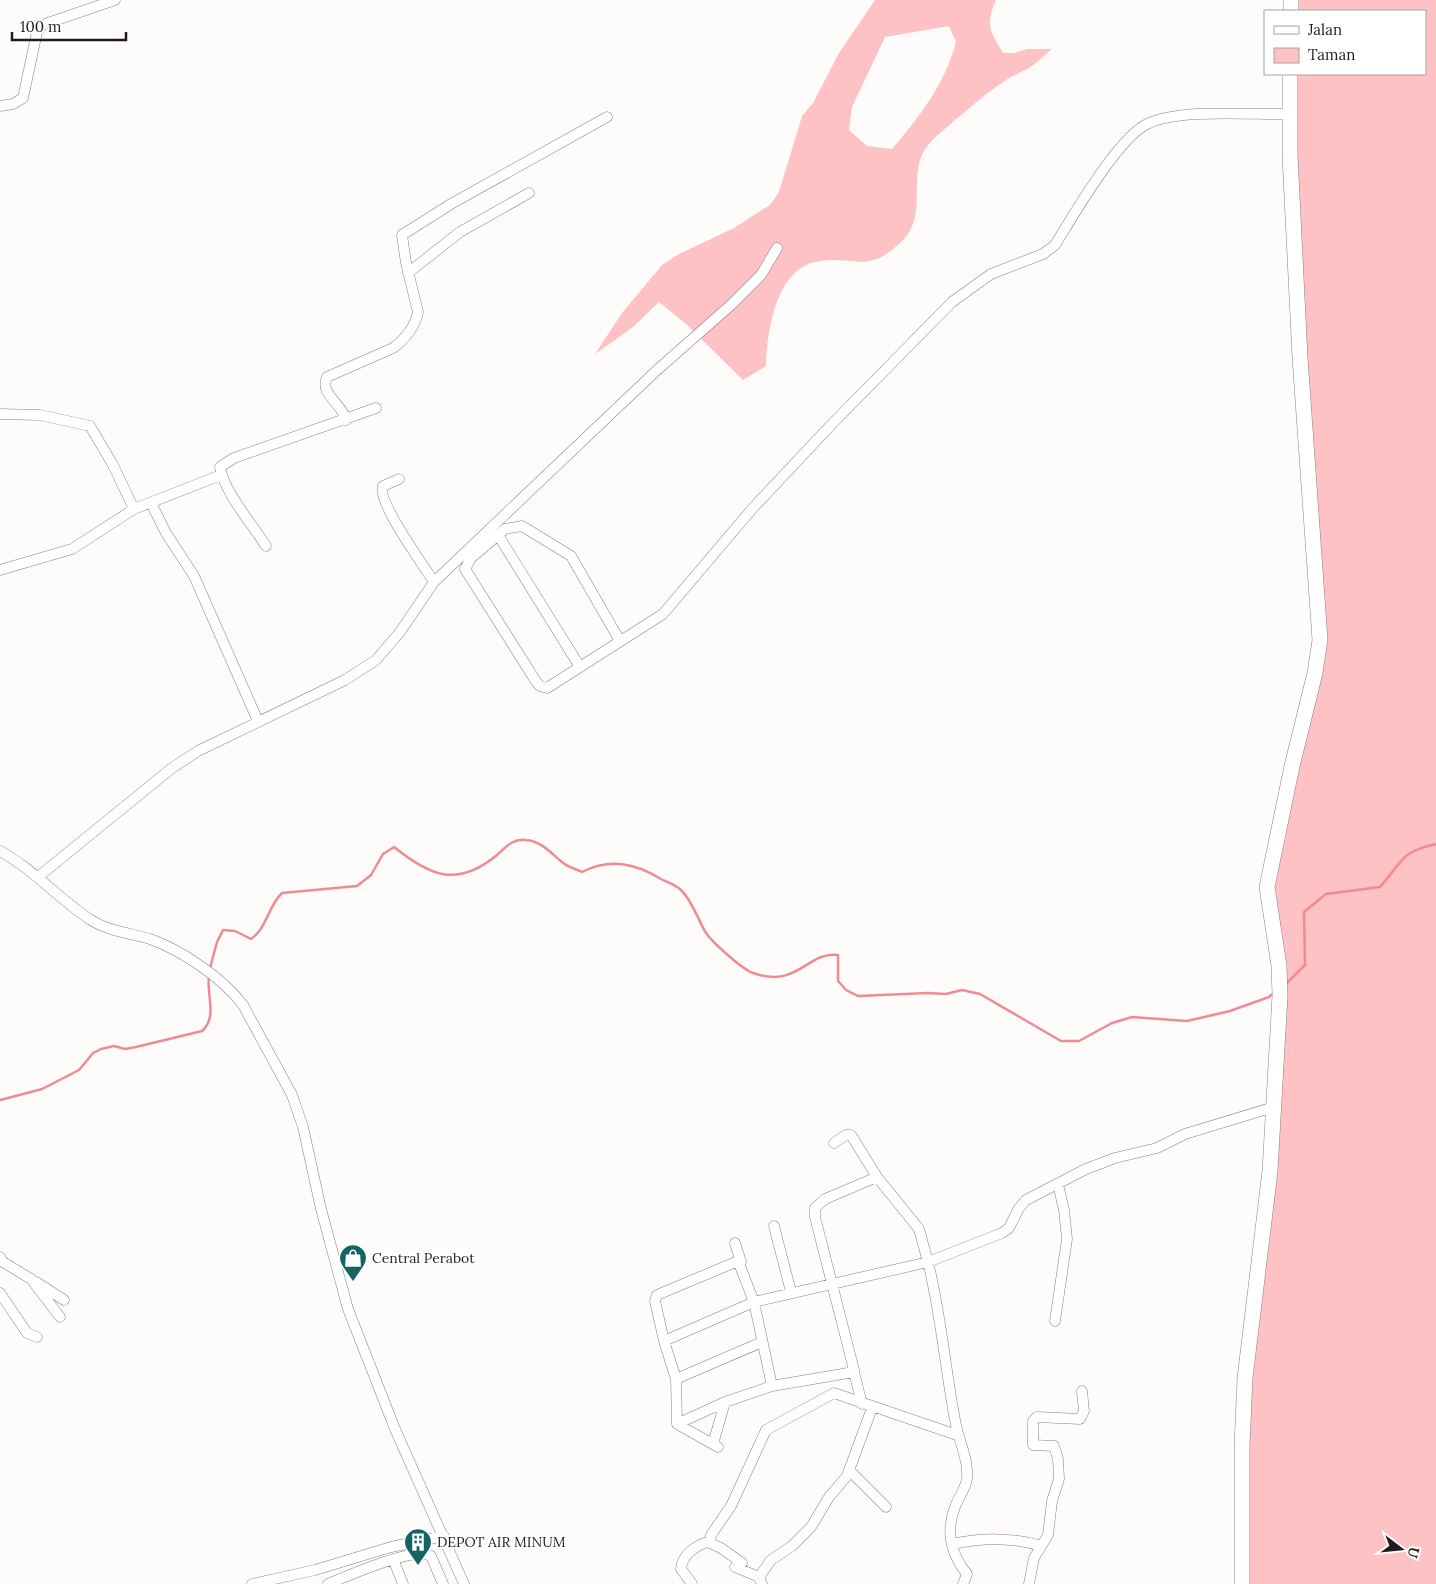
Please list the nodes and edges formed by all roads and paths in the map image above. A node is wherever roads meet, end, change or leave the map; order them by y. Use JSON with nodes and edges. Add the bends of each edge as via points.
{"nodes":[{"id":1,"x":115,"y":0,"type":"edge"},
{"id":2,"x":1290,"y":75,"type":"edge"},
{"id":3,"x":0,"y":106,"type":"edge"},
{"id":4,"x":1290,"y":114,"type":"junction"},
{"id":5,"x":607,"y":117,"type":"dead end"},
{"id":6,"x":529,"y":193,"type":"dead end"},
{"id":7,"x":777,"y":248,"type":"dead end"},
{"id":8,"x":408,"y":273,"type":"junction"},
{"id":9,"x":376,"y":408,"type":"dead end"},
{"id":10,"x":0,"y":414,"type":"edge"},
{"id":11,"x":346,"y":420,"type":"junction"},
{"id":12,"x":221,"y":475,"type":"junction"},
{"id":13,"x":398,"y":479,"type":"dead end"},
{"id":14,"x":151,"y":503,"type":"junction"},
{"id":15,"x":134,"y":509,"type":"junction"},
{"id":16,"x":498,"y":535,"type":"junction"},
{"id":17,"x":266,"y":546,"type":"dead end"},
{"id":18,"x":0,"y":570,"type":"edge"},
{"id":19,"x":434,"y":582,"type":"junction"},
{"id":20,"x":620,"y":641,"type":"junction"},
{"id":21,"x":580,"y":667,"type":"junction"},
{"id":22,"x":258,"y":721,"type":"junction"},
{"id":23,"x":0,"y":851,"type":"edge"},
{"id":24,"x":38,"y":877,"type":"junction"},
{"id":25,"x":1274,"y":1107,"type":"junction"},
{"id":26,"x":834,"y":1143,"type":"dead end"},
{"id":27,"x":877,"y":1177,"type":"junction"},
{"id":28,"x":1058,"y":1184,"type":"junction"},
{"id":29,"x":774,"y":1226,"type":"dead end"},
{"id":30,"x":735,"y":1243,"type":"dead end"},
{"id":31,"x":741,"y":1262,"type":"junction"},
{"id":32,"x":928,"y":1262,"type":"junction"},
{"id":33,"x":2,"y":1263,"type":"edge"},
{"id":34,"x":31,"y":1279,"type":"junction"},
{"id":35,"x":833,"y":1285,"type":"junction"},
{"id":36,"x":792,"y":1292,"type":"junction"},
{"id":37,"x":0,"y":1293,"type":"edge"},
{"id":38,"x":64,"y":1300,"type":"dead end"},
{"id":39,"x":754,"y":1302,"type":"junction"},
{"id":40,"x":60,"y":1318,"type":"dead end"},
{"id":41,"x":1055,"y":1321,"type":"dead end"},
{"id":42,"x":37,"y":1338,"type":"dead end"},
{"id":43,"x":664,"y":1340,"type":"junction"},
{"id":44,"x":762,"y":1342,"type":"junction"},
{"id":45,"x":854,"y":1372,"type":"junction"},
{"id":46,"x":676,"y":1379,"type":"junction"},
{"id":47,"x":772,"y":1386,"type":"junction"},
{"id":48,"x":1082,"y":1390,"type":"dead end"},
{"id":49,"x":725,"y":1402,"type":"junction"},
{"id":50,"x":862,"y":1404,"type":"junction"},
{"id":51,"x":872,"y":1408,"type":"junction"},
{"id":52,"x":677,"y":1424,"type":"junction"},
{"id":53,"x":957,"y":1435,"type":"junction"},
{"id":54,"x":849,"y":1470,"type":"junction"},
{"id":55,"x":886,"y":1507,"type":"dead end"},
{"id":56,"x":444,"y":1536,"type":"junction"},
{"id":57,"x":710,"y":1541,"type":"junction"},
{"id":58,"x":952,"y":1544,"type":"junction"},
{"id":59,"x":1041,"y":1546,"type":"junction"},
{"id":60,"x":393,"y":1559,"type":"junction"},
{"id":61,"x":760,"y":1580,"type":"edge"},
{"id":62,"x":252,"y":1584,"type":"edge"},
{"id":63,"x":328,"y":1584,"type":"edge"},
{"id":64,"x":402,"y":1584,"type":"edge"},
{"id":65,"x":443,"y":1584,"type":"edge"},
{"id":66,"x":464,"y":1584,"type":"edge"},
{"id":67,"x":692,"y":1584,"type":"edge"},
{"id":68,"x":963,"y":1584,"type":"edge"},
{"id":69,"x":1029,"y":1584,"type":"edge"},
{"id":70,"x":1242,"y":1584,"type":"edge"}],
"edges":[{"from":1,"to":3,"type":"street","via":[[42,25],[37,32],[23,98]]},
{"from":2,"to":4,"type":"highway"},
{"from":4,"to":20,"type":"street","via":[[1189,116],[1141,128],[1105,168],[1055,245],[1044,254],[991,274],[939,313],[752,509],[670,607],[653,622]]},
{"from":4,"to":25,"type":"highway","via":[[1300,358],[1320,640],[1267,888],[1280,989]]},
{"from":5,"to":8,"type":"street","via":[[405,233],[402,242]]},
{"from":6,"to":8,"type":"street","via":[[460,232]]},
{"from":7,"to":19,"type":"street","via":[[761,275],[732,304],[656,371]]},
{"from":8,"to":11,"type":"street","via":[[418,312],[408,333],[393,348],[327,377],[325,381],[328,394],[345,414]]},
{"from":9,"to":11,"type":"street"},
{"from":10,"to":15,"type":"street","via":[[40,415],[90,426]]},
{"from":11,"to":12,"type":"street","via":[[234,458],[220,467]]},
{"from":12,"to":14,"type":"street"},
{"from":12,"to":17,"type":"street"},
{"from":13,"to":19,"type":"street","via":[[384,486],[383,497]]},
{"from":14,"to":15,"type":"street"},
{"from":14,"to":22,"type":"street","via":[[194,576]]},
{"from":15,"to":18,"type":"street","via":[[72,549]]},
{"from":16,"to":20,"type":"street","via":[[505,529],[522,526],[571,556]]},
{"from":16,"to":21,"type":"street"},
{"from":16,"to":21,"type":"street","via":[[471,558],[465,568],[490,609],[540,686],[547,688]]},
{"from":19,"to":22,"type":"street","via":[[400,632],[376,660],[345,680]]},
{"from":20,"to":21,"type":"street"},
{"from":22,"to":24,"type":"street","via":[[172,768]]},
{"from":23,"to":24,"type":"street"},
{"from":24,"to":56,"type":"street","via":[[90,920],[127,935],[149,939],[184,955],[234,992],[243,1005],[292,1095],[303,1127],[348,1309],[394,1429]]},
{"from":25,"to":28,"type":"street","via":[[1185,1134],[1157,1148],[1100,1162]]},
{"from":25,"to":70,"type":"highway","via":[[1265,1219],[1245,1378]]},
{"from":26,"to":27,"type":"street","via":[[846,1135],[851,1136]]},
{"from":27,"to":32,"type":"street","via":[[919,1229]]},
{"from":27,"to":35,"type":"street","via":[[825,1199],[815,1208]]},
{"from":28,"to":32,"type":"street","via":[[1026,1200],[1009,1228],[1002,1233]]},
{"from":28,"to":41,"type":"street","via":[[1067,1239]]},
{"from":29,"to":36,"type":"street"},
{"from":30,"to":31,"type":"street"},
{"from":31,"to":39,"type":"street"},
{"from":31,"to":43,"type":"street","via":[[736,1261],[657,1295],[655,1301]]},
{"from":32,"to":35,"type":"street"},
{"from":32,"to":53,"type":"street","via":[[940,1311]]},
{"from":33,"to":34,"type":"street"},
{"from":34,"to":38,"type":"street"},
{"from":34,"to":40,"type":"street"},
{"from":35,"to":36,"type":"street"},
{"from":35,"to":45,"type":"street"},
{"from":36,"to":39,"type":"street"},
{"from":37,"to":42,"type":"street","via":[[27,1333]]},
{"from":39,"to":43,"type":"street"},
{"from":39,"to":44,"type":"street"},
{"from":43,"to":46,"type":"street"},
{"from":44,"to":46,"type":"street"},
{"from":44,"to":47,"type":"street"},
{"from":45,"to":47,"type":"street"},
{"from":45,"to":50,"type":"street"},
{"from":46,"to":52,"type":"street"},
{"from":47,"to":49,"type":"street"},
{"from":48,"to":59,"type":"street","via":[[1084,1412],[1080,1419],[1037,1416],[1033,1420],[1033,1444],[1054,1446],[1060,1474],[1052,1501],[1048,1535]]},
{"from":49,"to":52,"type":"street"},
{"from":49,"to":52,"type":"street","via":[[716,1445]]},
{"from":50,"to":51,"type":"street"},
{"from":50,"to":57,"type":"street","via":[[834,1393],[767,1428],[731,1506]]},
{"from":51,"to":53,"type":"street"},
{"from":51,"to":54,"type":"street"},
{"from":53,"to":58,"type":"street","via":[[967,1479],[953,1513]]},
{"from":54,"to":55,"type":"street"},
{"from":54,"to":61,"type":"street","via":[[810,1527],[792,1546],[771,1560]]},
{"from":56,"to":62,"type":"street"},
{"from":56,"to":66,"type":"street"},
{"from":57,"to":61,"type":"street","via":[[742,1563],[735,1567]]},
{"from":57,"to":67,"type":"street","via":[[696,1546],[682,1563],[681,1569]]},
{"from":58,"to":59,"type":"street","via":[[1010,1540]]},
{"from":58,"to":68,"type":"street","via":[[955,1558],[967,1574]]},
{"from":59,"to":69,"type":"street","via":[[1034,1558]]},
{"from":60,"to":63,"type":"street"},
{"from":60,"to":64,"type":"street"},
{"from":60,"to":65,"type":"street","via":[[427,1553]]}]}
